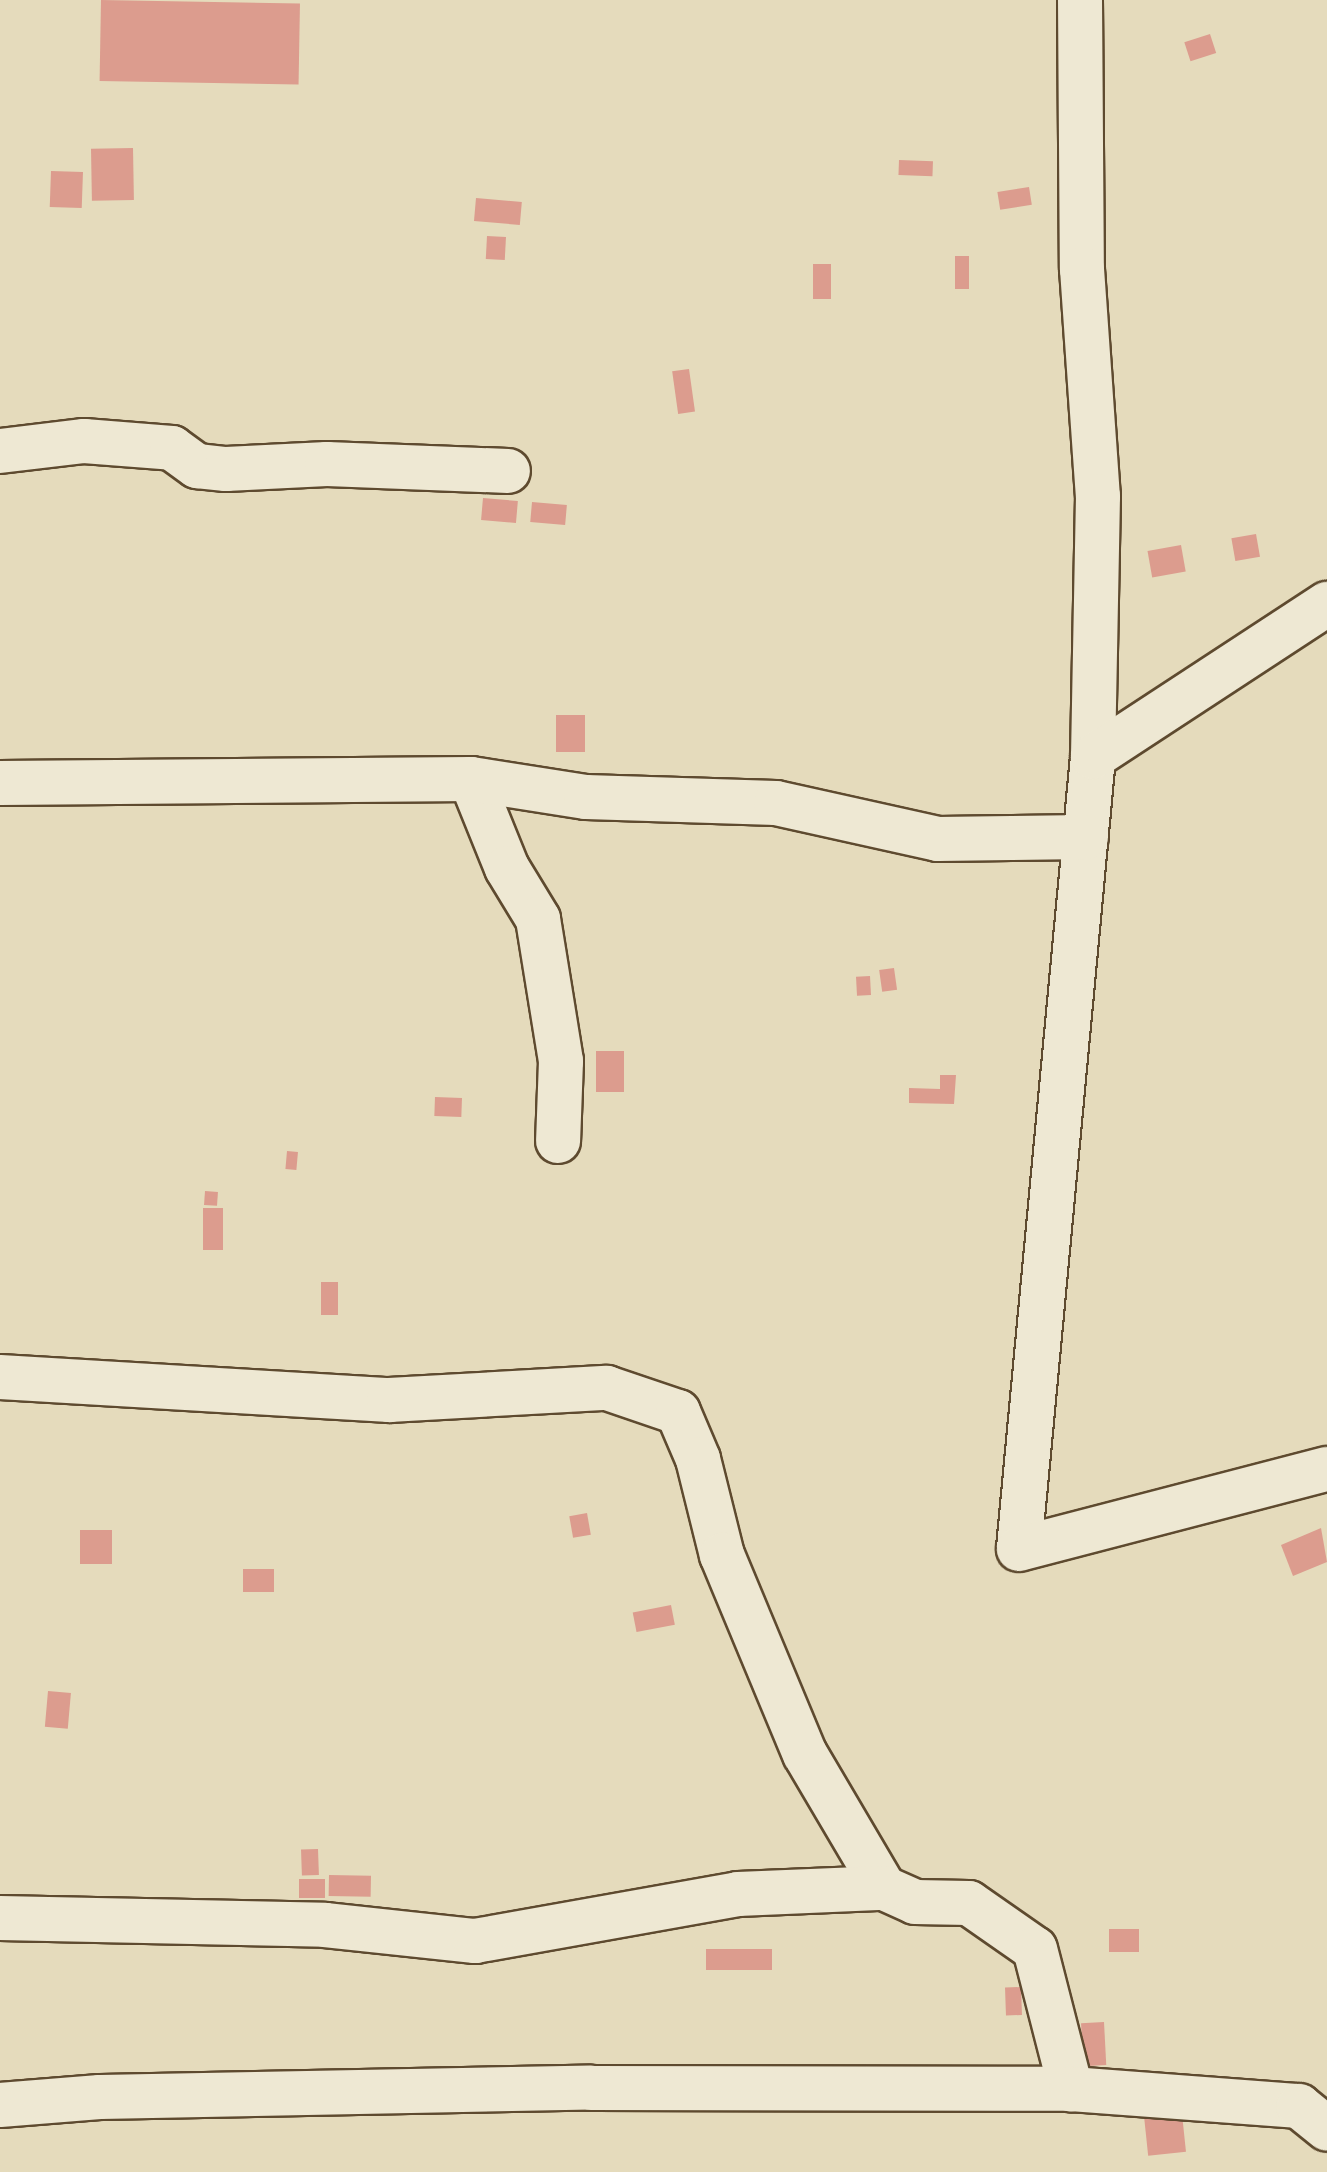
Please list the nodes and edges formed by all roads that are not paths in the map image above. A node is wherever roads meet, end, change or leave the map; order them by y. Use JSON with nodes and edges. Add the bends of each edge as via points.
{"nodes":[{"id":1,"x":1080,"y":0,"type":"edge"},
{"id":2,"x":0,"y":451,"type":"edge"},
{"id":3,"x":508,"y":471,"type":"dead end"},
{"id":4,"x":1327,"y":604,"type":"edge"},
{"id":5,"x":1093,"y":757,"type":"junction"},
{"id":6,"x":471,"y":779,"type":"junction"},
{"id":7,"x":0,"y":783,"type":"edge"},
{"id":8,"x":1086,"y":837,"type":"junction"},
{"id":9,"x":558,"y":1141,"type":"dead end"},
{"id":10,"x":0,"y":1377,"type":"edge"},
{"id":11,"x":1327,"y":1469,"type":"edge"},
{"id":12,"x":884,"y":1888,"type":"junction"},
{"id":13,"x":0,"y":1918,"type":"edge"},
{"id":14,"x":1071,"y":2089,"type":"junction"},
{"id":15,"x":0,"y":2105,"type":"edge"},
{"id":16,"x":1327,"y":2129,"type":"edge"}],
"edges":[{"from":1,"to":5,"type":"street","via":[[1082,269],[1098,496]]},
{"from":2,"to":3,"type":"street","via":[[84,441],[172,448],[197,466],[226,469],[327,464]]},
{"from":4,"to":5,"type":"street"},
{"from":5,"to":8,"type":"street"},
{"from":6,"to":7,"type":"street"},
{"from":6,"to":8,"type":"street","via":[[586,797],[776,803],[938,839]]},
{"from":6,"to":9,"type":"street","via":[[507,868],[538,919],[561,1061]]},
{"from":8,"to":11,"type":"street","via":[[1019,1549]]},
{"from":10,"to":12,"type":"street","via":[[389,1400],[607,1388],[678,1412],[698,1459],[722,1555],[805,1754]]},
{"from":12,"to":13,"type":"street","via":[[738,1894],[475,1941],[325,1925]]},
{"from":12,"to":14,"type":"street","via":[[915,1902],[969,1903],[1035,1949]]},
{"from":14,"to":15,"type":"street","via":[[575,2088]]},
{"from":14,"to":16,"type":"street","via":[[1299,2106]]}]}
